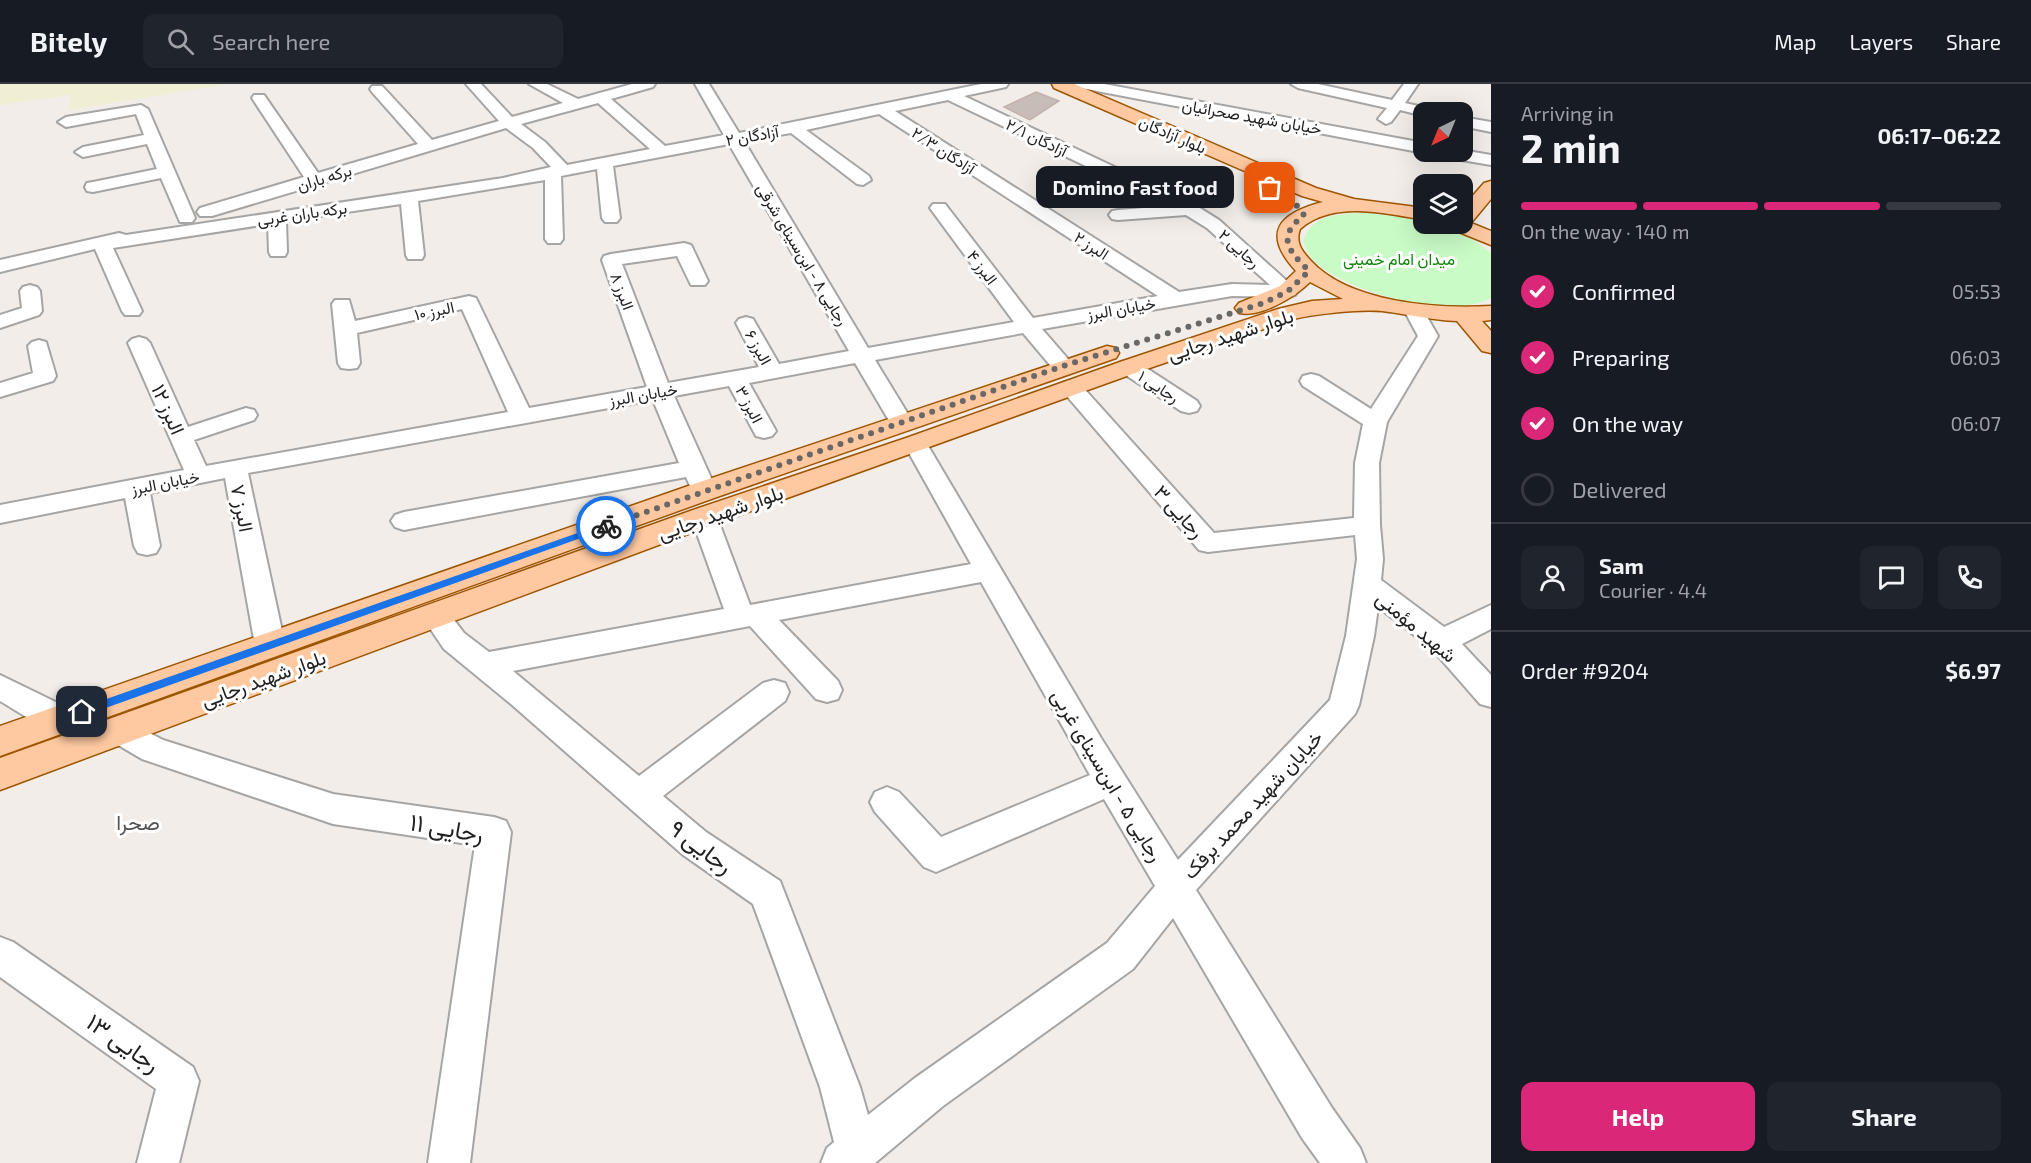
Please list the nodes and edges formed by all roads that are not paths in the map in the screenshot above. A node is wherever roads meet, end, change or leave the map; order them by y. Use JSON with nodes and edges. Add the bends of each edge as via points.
{"nodes":[{"id":1,"x":473,"y":84,"type":"edge"},
{"id":2,"x":536,"y":84,"type":"edge"},
{"id":3,"x":648,"y":84,"type":"edge"},
{"id":4,"x":702,"y":84,"type":"edge"},
{"id":5,"x":1000,"y":84,"type":"edge"},
{"id":6,"x":1081,"y":84,"type":"edge"},
{"id":7,"x":1298,"y":84,"type":"edge"},
{"id":8,"x":1411,"y":84,"type":"edge"},
{"id":9,"x":1051,"y":86,"type":"edge"},
{"id":10,"x":378,"y":89,"type":"dead end"},
{"id":11,"x":1135,"y":89,"type":"edge"},
{"id":12,"x":1216,"y":94,"type":"dead end"},
{"id":13,"x":950,"y":95,"type":"junction"},
{"id":14,"x":259,"y":98,"type":"dead end"},
{"id":15,"x":601,"y":98,"type":"junction"},
{"id":16,"x":576,"y":104,"type":"junction"},
{"id":17,"x":1396,"y":105,"type":"junction"},
{"id":18,"x":1202,"y":106,"type":"junction"},
{"id":19,"x":881,"y":109,"type":"junction"},
{"id":20,"x":1413,"y":109,"type":"edge"},
{"id":21,"x":1110,"y":112,"type":"junction"},
{"id":22,"x":67,"y":121,"type":"dead end"},
{"id":23,"x":510,"y":123,"type":"junction"},
{"id":24,"x":1473,"y":123,"type":"edge"},
{"id":25,"x":1491,"y":127,"type":"edge"},
{"id":26,"x":794,"y":128,"type":"junction"},
{"id":27,"x":153,"y":138,"type":"junction"},
{"id":28,"x":1373,"y":138,"type":"junction"},
{"id":29,"x":734,"y":139,"type":"junction"},
{"id":30,"x":429,"y":146,"type":"junction"},
{"id":31,"x":1413,"y":146,"type":"edge"},
{"id":32,"x":662,"y":151,"type":"junction"},
{"id":33,"x":83,"y":152,"type":"dead end"},
{"id":34,"x":1473,"y":157,"type":"edge"},
{"id":35,"x":1491,"y":160,"type":"edge"},
{"id":36,"x":604,"y":163,"type":"junction"},
{"id":37,"x":489,"y":165,"type":"dead end"},
{"id":38,"x":558,"y":171,"type":"junction"},
{"id":39,"x":167,"y":172,"type":"junction"},
{"id":40,"x":314,"y":180,"type":"junction"},
{"id":41,"x":863,"y":180,"type":"dead end"},
{"id":42,"x":503,"y":183,"type":"junction"},
{"id":43,"x":93,"y":187,"type":"dead end"},
{"id":44,"x":1491,"y":187,"type":"edge"},
{"id":45,"x":1007,"y":190,"type":"joint"},
{"id":46,"x":409,"y":197,"type":"junction"},
{"id":47,"x":1355,"y":205,"type":"junction"},
{"id":48,"x":1473,"y":207,"type":"edge"},
{"id":49,"x":939,"y":208,"type":"dead end"},
{"id":50,"x":1190,"y":209,"type":"junction"},
{"id":51,"x":1413,"y":212,"type":"edge"},
{"id":52,"x":1118,"y":215,"type":"dead end"},
{"id":53,"x":1304,"y":215,"type":"junction"},
{"id":54,"x":277,"y":216,"type":"junction"},
{"id":55,"x":186,"y":218,"type":"junction"},
{"id":56,"x":611,"y":218,"type":"dead end"},
{"id":57,"x":104,"y":223,"type":"dead end"},
{"id":58,"x":1473,"y":230,"type":"edge"},
{"id":59,"x":554,"y":239,"type":"dead end"},
{"id":60,"x":1491,"y":239,"type":"edge"},
{"id":61,"x":102,"y":244,"type":"junction"},
{"id":62,"x":278,"y":252,"type":"dead end"},
{"id":63,"x":415,"y":255,"type":"dead end"},
{"id":64,"x":0,"y":266,"type":"edge"},
{"id":65,"x":1309,"y":271,"type":"junction"},
{"id":66,"x":698,"y":281,"type":"dead end"},
{"id":67,"x":30,"y":291,"type":"dead end"},
{"id":68,"x":1288,"y":291,"type":"junction"},
{"id":69,"x":1176,"y":298,"type":"junction"},
{"id":70,"x":342,"y":304,"type":"dead end"},
{"id":71,"x":1380,"y":304,"type":"junction"},
{"id":72,"x":132,"y":311,"type":"dead end"},
{"id":73,"x":1415,"y":312,"type":"junction"},
{"id":74,"x":1491,"y":314,"type":"edge"},
{"id":75,"x":1465,"y":316,"type":"junction"},
{"id":76,"x":0,"y":322,"type":"edge"},
{"id":77,"x":746,"y":322,"type":"dead end"},
{"id":78,"x":1027,"y":325,"type":"junction"},
{"id":79,"x":346,"y":329,"type":"junction"},
{"id":80,"x":139,"y":343,"type":"dead end"},
{"id":81,"x":39,"y":346,"type":"dead end"},
{"id":82,"x":1491,"y":346,"type":"edge"},
{"id":83,"x":862,"y":354,"type":"junction"},
{"id":84,"x":349,"y":363,"type":"dead end"},
{"id":85,"x":1060,"y":367,"type":"junction"},
{"id":86,"x":1129,"y":367,"type":"junction"},
{"id":87,"x":772,"y":371,"type":"junction"},
{"id":88,"x":735,"y":377,"type":"junction"},
{"id":89,"x":1311,"y":381,"type":"dead end"},
{"id":90,"x":0,"y":390,"type":"edge"},
{"id":91,"x":660,"y":391,"type":"junction"},
{"id":92,"x":1190,"y":406,"type":"dead end"},
{"id":93,"x":246,"y":416,"type":"dead end"},
{"id":94,"x":521,"y":416,"type":"junction"},
{"id":95,"x":1375,"y":422,"type":"junction"},
{"id":96,"x":764,"y":431,"type":"dead end"},
{"id":97,"x":909,"y":434,"type":"junction"},
{"id":98,"x":181,"y":437,"type":"junction"},
{"id":99,"x":235,"y":468,"type":"junction"},
{"id":100,"x":198,"y":475,"type":"junction"},
{"id":101,"x":136,"y":487,"type":"junction"},
{"id":102,"x":700,"y":492,"type":"junction"},
{"id":103,"x":2,"y":512,"type":"edge"},
{"id":104,"x":404,"y":521,"type":"dead end"},
{"id":105,"x":1367,"y":525,"type":"junction"},
{"id":106,"x":147,"y":546,"type":"dead end"},
{"id":107,"x":988,"y":571,"type":"junction"},
{"id":108,"x":1367,"y":584,"type":"junction"},
{"id":109,"x":435,"y":615,"type":"junction"},
{"id":110,"x":748,"y":615,"type":"junction"},
{"id":111,"x":1491,"y":616,"type":"edge"},
{"id":112,"x":1442,"y":641,"type":"junction"},
{"id":113,"x":270,"y":645,"type":"junction"},
{"id":114,"x":483,"y":665,"type":"junction"},
{"id":115,"x":0,"y":687,"type":"edge"},
{"id":116,"x":827,"y":690,"type":"dead end"},
{"id":117,"x":774,"y":692,"type":"dead end"},
{"id":118,"x":1491,"y":695,"type":"edge"},
{"id":119,"x":61,"y":720,"type":"junction"},
{"id":120,"x":119,"y":730,"type":"junction"},
{"id":121,"x":0,"y":741,"type":"edge"},
{"id":122,"x":0,"y":774,"type":"edge"},
{"id":123,"x":1110,"y":781,"type":"junction"},
{"id":124,"x":639,"y":795,"type":"junction"},
{"id":125,"x":888,"y":802,"type":"dead end"},
{"id":126,"x":1174,"y":888,"type":"junction"},
{"id":127,"x":0,"y":955,"type":"edge"},
{"id":128,"x":849,"y":1157,"type":"edge"},
{"id":129,"x":158,"y":1163,"type":"edge"},
{"id":130,"x":449,"y":1163,"type":"edge"},
{"id":131,"x":1345,"y":1163,"type":"edge"}],
"edges":[{"from":1,"to":23,"type":"street"},
{"from":2,"to":16,"type":"street"},
{"from":3,"to":15,"type":"street","name":"برکه باران"},
{"from":4,"to":29,"type":"street","name":"رجایی ۸ - ابن‌سینای شرقی"},
{"from":5,"to":13,"type":"street","name":"آزادگان ۲"},
{"from":6,"to":11,"type":"street","name":"خیابان شهید صحرائیان"},
{"from":7,"to":17,"type":"street"},
{"from":8,"to":17,"type":"street"},
{"from":9,"to":21,"type":"main road","name":"بلوار آزادگان"},
{"from":10,"to":30,"type":"street"},
{"from":11,"to":18,"type":"street","name":"خیابان شهید صحرائیان"},
{"from":12,"to":18,"type":"street"},
{"from":13,"to":19,"type":"street","name":"آزادگان ۲"},
{"from":13,"to":50,"type":"street","name":"آزادگان ۲/۱"},
{"from":14,"to":40,"type":"street"},
{"from":15,"to":16,"type":"street","name":"برکه باران"},
{"from":15,"to":32,"type":"street"},
{"from":16,"to":23,"type":"street","name":"برکه باران"},
{"from":17,"to":20,"type":"street"},
{"from":17,"to":28,"type":"street"},
{"from":18,"to":28,"type":"street","name":"خیابان شهید صحرائیان"},
{"from":19,"to":26,"type":"street","name":"آزادگان ۲"},
{"from":19,"to":45,"type":"street","name":"آزادگان ۲/۳"},
{"from":21,"to":47,"type":"main road","name":"بلوار آزادگان","via":[[1309,192]]},
{"from":21,"to":53,"type":"main road","name":"بلوار آزادگان","via":[[1290,197]]},
{"from":22,"to":27,"type":"street","via":[[141,109]]},
{"from":23,"to":30,"type":"street","name":"برکه باران"},
{"from":23,"to":38,"type":"street","via":[[539,145]]},
{"from":24,"to":25,"type":"street"},
{"from":26,"to":29,"type":"street","name":"آزادگان ۲"},
{"from":26,"to":41,"type":"street"},
{"from":27,"to":33,"type":"street"},
{"from":27,"to":39,"type":"street"},
{"from":28,"to":31,"type":"street","name":"خیابان شهید صحرائیان"},
{"from":29,"to":32,"type":"street","name":"آزادگان ۲"},
{"from":29,"to":83,"type":"street","name":"رجایی ۸ - ابن‌سینای شرقی"},
{"from":30,"to":40,"type":"street","name":"برکه باران","via":[[371,168]]},
{"from":32,"to":36,"type":"street","name":"آزادگان ۲"},
{"from":34,"to":35,"type":"street"},
{"from":36,"to":38,"type":"street","name":"آزادگان ۲"},
{"from":36,"to":56,"type":"street"},
{"from":37,"to":42,"type":"street"},
{"from":38,"to":42,"type":"street","name":"آزادگان ۲"},
{"from":38,"to":59,"type":"street"},
{"from":39,"to":43,"type":"street"},
{"from":39,"to":55,"type":"street"},
{"from":40,"to":55,"type":"street","name":"برکه باران"},
{"from":42,"to":46,"type":"street","name":"برکه باران غربی"},
{"from":44,"to":48,"type":"main road"},
{"from":45,"to":69,"type":"street","name":"البرز ۲"},
{"from":46,"to":54,"type":"street","name":"برکه باران غربی"},
{"from":46,"to":63,"type":"street"},
{"from":47,"to":51,"type":"main road"},
{"from":47,"to":53,"type":"main road"},
{"from":49,"to":78,"type":"street","name":"البرز ۴"},
{"from":50,"to":52,"type":"street"},
{"from":50,"to":68,"type":"street","name":"رجایی ۲","via":[[1213,224]]},
{"from":53,"to":65,"type":"main road","via":[[1290,225],[1286,239],[1293,254]]},
{"from":54,"to":61,"type":"street","name":"برکه باران غربی"},
{"from":54,"to":62,"type":"street"},
{"from":55,"to":61,"type":"street","name":"برکه باران"},
{"from":57,"to":61,"type":"street"},
{"from":58,"to":60,"type":"main road"},
{"from":61,"to":64,"type":"street","name":"برکه باران"},
{"from":61,"to":72,"type":"street"},
{"from":65,"to":68,"type":"main road","name":"بلوار شهید رجایی"},
{"from":65,"to":71,"type":"main road","via":[[1329,284]]},
{"from":66,"to":91,"type":"street","name":"البرز ۸","via":[[684,249],[611,260]]},
{"from":67,"to":76,"type":"street","via":[[33,311]]},
{"from":68,"to":69,"type":"street","name":"خیابان البرز","via":[[1232,290]]},
{"from":68,"to":85,"type":"main road","name":"بلوار شهید رجایی","via":[[1264,303]]},
{"from":69,"to":78,"type":"street","name":"خیابان البرز"},
{"from":70,"to":79,"type":"street"},
{"from":71,"to":73,"type":"main road"},
{"from":71,"to":86,"type":"main road","name":"بلوار شهید رجایی","via":[[1312,308],[1286,314]]},
{"from":73,"to":75,"type":"main road"},
{"from":73,"to":95,"type":"street","name":"خیابان شهید محمد برفک","via":[[1428,336]]},
{"from":74,"to":75,"type":"main road"},
{"from":75,"to":82,"type":"main road"},
{"from":77,"to":87,"type":"street","name":"البرز ۶"},
{"from":78,"to":83,"type":"street","name":"خیابان البرز"},
{"from":78,"to":85,"type":"street","name":"البرز ۴"},
{"from":79,"to":84,"type":"street"},
{"from":79,"to":94,"type":"street","name":"البرز ۱۰","via":[[469,302]]},
{"from":80,"to":98,"type":"street","name":"البرز ۱۲"},
{"from":81,"to":90,"type":"street","via":[[45,376]]},
{"from":83,"to":87,"type":"street","name":"خیابان البرز"},
{"from":83,"to":97,"type":"street","name":"رجایی ۸ - ابن‌سینای شرقی"},
{"from":85,"to":86,"type":"main road","name":"بلوار شهید رجایی"},
{"from":85,"to":97,"type":"main road","name":"بلوار شهید رجایی"},
{"from":85,"to":105,"type":"street","name":"رجایی ۳","via":[[1208,543]]},
{"from":86,"to":92,"type":"street","name":"رجایی ۱"},
{"from":87,"to":88,"type":"street","name":"خیابان البرز"},
{"from":88,"to":91,"type":"street","name":"خیابان البرز"},
{"from":88,"to":96,"type":"street","name":"البرز ۳"},
{"from":89,"to":95,"type":"street"},
{"from":91,"to":94,"type":"street","name":"خیابان البرز"},
{"from":91,"to":102,"type":"street"},
{"from":93,"to":98,"type":"street"},
{"from":94,"to":99,"type":"street","name":"خیابان البرز"},
{"from":95,"to":105,"type":"street","name":"خیابان شهید محمد برفک","via":[[1367,463]]},
{"from":97,"to":102,"type":"main road","name":"بلوار شهید رجایی"},
{"from":97,"to":107,"type":"street","name":"رجایی ۵ - ابن‌سینای غربی"},
{"from":98,"to":100,"type":"street","name":"البرز ۱۲"},
{"from":99,"to":100,"type":"street","name":"خیابان البرز"},
{"from":99,"to":113,"type":"street","name":"البرز ۷"},
{"from":100,"to":101,"type":"street","name":"خیابان البرز"},
{"from":101,"to":103,"type":"street","name":"خیابان البرز"},
{"from":101,"to":106,"type":"street"},
{"from":102,"to":104,"type":"street"},
{"from":102,"to":109,"type":"main road","name":"بلوار شهید رجایی"},
{"from":102,"to":110,"type":"street"},
{"from":102,"to":113,"type":"main road","name":"بلوار شهید رجایی"},
{"from":105,"to":108,"type":"street","name":"خیابان شهید محمد برفک"},
{"from":107,"to":110,"type":"street"},
{"from":107,"to":123,"type":"street","name":"رجایی ۵ - ابن‌سینای غربی"},
{"from":108,"to":112,"type":"street","name":"شهید مؤمنی"},
{"from":108,"to":126,"type":"street","name":"خیابان شهید محمد برفک","via":[[1344,705]]},
{"from":109,"to":114,"type":"street","name":"رجایی ۹","via":[[454,641]]},
{"from":109,"to":120,"type":"main road","name":"بلوار شهید رجایی"},
{"from":110,"to":114,"type":"street"},
{"from":110,"to":116,"type":"street"},
{"from":111,"to":112,"type":"street"},
{"from":112,"to":118,"type":"street","name":"شهید مؤمنی"},
{"from":113,"to":119,"type":"main road","name":"بلوار شهید رجایی"},
{"from":114,"to":124,"type":"street","name":"رجایی ۹"},
{"from":115,"to":119,"type":"street"},
{"from":117,"to":124,"type":"street"},
{"from":119,"to":121,"type":"main road","name":"بلوار شهید رجایی"},
{"from":120,"to":122,"type":"main road","name":"بلوار شهید رجایی"},
{"from":120,"to":130,"type":"street","name":"رجایی ۱۱","via":[[153,750],[333,809],[494,832]]},
{"from":123,"to":125,"type":"street","via":[[936,856]]},
{"from":123,"to":126,"type":"street","name":"رجایی ۵ - ابن‌سینای غربی"},
{"from":124,"to":128,"type":"street","name":"رجایی ۹","via":[[694,843],[767,893],[840,1087]]},
{"from":126,"to":128,"type":"street","name":"خیابان شهید محمد برفک","via":[[1120,956],[929,1092]]},
{"from":126,"to":131,"type":"street","name":"رجایی ۵ - ابن‌سینای غربی"},
{"from":127,"to":129,"type":"street","name":"رجایی ۱۳","via":[[179,1081]]}]}
